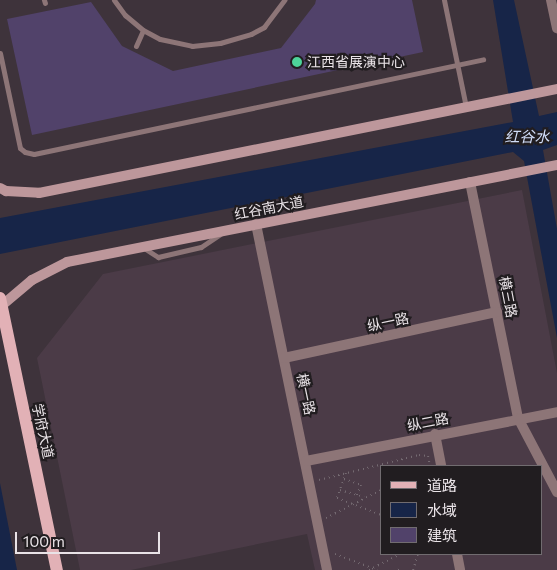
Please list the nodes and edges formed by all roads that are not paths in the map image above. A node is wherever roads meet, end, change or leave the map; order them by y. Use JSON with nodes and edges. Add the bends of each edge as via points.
{"nodes":[{"id":1,"x":114,"y":0,"type":"edge"},
{"id":2,"x":284,"y":0,"type":"edge"},
{"id":3,"x":444,"y":0,"type":"edge"},
{"id":4,"x":551,"y":0,"type":"edge"},
{"id":5,"x":557,"y":28,"type":"edge"},
{"id":6,"x":143,"y":30,"type":"junction"},
{"id":7,"x":136,"y":46,"type":"dead end"},
{"id":8,"x":0,"y":53,"type":"edge"},
{"id":9,"x":482,"y":58,"type":"dead end"},
{"id":10,"x":457,"y":64,"type":"junction"},
{"id":11,"x":557,"y":89,"type":"edge"},
{"id":12,"x":466,"y":107,"type":"junction"},
{"id":13,"x":552,"y":166,"type":"edge"},
{"id":14,"x":470,"y":182,"type":"junction"},
{"id":15,"x":0,"y":188,"type":"edge"},
{"id":16,"x":256,"y":224,"type":"junction"},
{"id":17,"x":1,"y":304,"type":"edge"},
{"id":18,"x":497,"y":312,"type":"junction"},
{"id":19,"x":284,"y":358,"type":"junction"},
{"id":20,"x":557,"y":412,"type":"edge"},
{"id":21,"x":518,"y":418,"type":"junction"},
{"id":22,"x":435,"y":434,"type":"junction"},
{"id":23,"x":306,"y":461,"type":"junction"},
{"id":24,"x":441,"y":465,"type":"edge"},
{"id":25,"x":557,"y":492,"type":"edge"},
{"id":26,"x":457,"y":555,"type":"edge"},
{"id":27,"x":57,"y":570,"type":"edge"},
{"id":28,"x":327,"y":570,"type":"edge"},
{"id":29,"x":460,"y":570,"type":"edge"}],
"edges":[{"from":1,"to":6,"type":"lane","via":[[125,15]]},
{"from":2,"to":6,"type":"lane","via":[[264,27],[220,43],[192,46],[160,39]]},
{"from":3,"to":10,"type":"lane"},
{"from":4,"to":5,"type":"street"},
{"from":6,"to":7,"type":"lane"},
{"from":8,"to":10,"type":"lane","via":[[20,148],[34,154]]},
{"from":9,"to":10,"type":"lane"},
{"from":10,"to":12,"type":"lane"},
{"from":11,"to":12,"type":"main road"},
{"from":12,"to":15,"type":"main road","via":[[39,193]]},
{"from":13,"to":14,"type":"main road","name":"红谷南大道"},
{"from":14,"to":16,"type":"main road","name":"红谷南大道"},
{"from":14,"to":18,"type":"street","name":"横三路"},
{"from":16,"to":17,"type":"main road","name":"红谷南大道","via":[[67,262],[32,280]]},
{"from":16,"to":19,"type":"street","name":"横一路"},
{"from":17,"to":27,"type":"main road","name":"学府大道"},
{"from":18,"to":19,"type":"street","name":"纵一路"},
{"from":18,"to":21,"type":"street","name":"横三路"},
{"from":19,"to":23,"type":"street","name":"横一路"},
{"from":20,"to":21,"type":"street","name":"纵二路"},
{"from":21,"to":22,"type":"street","name":"纵二路"},
{"from":21,"to":25,"type":"street","name":"横三路"},
{"from":22,"to":23,"type":"street","name":"纵二路"},
{"from":22,"to":24,"type":"street"},
{"from":23,"to":28,"type":"street","name":"横一路"},
{"from":26,"to":29,"type":"street"}]}
